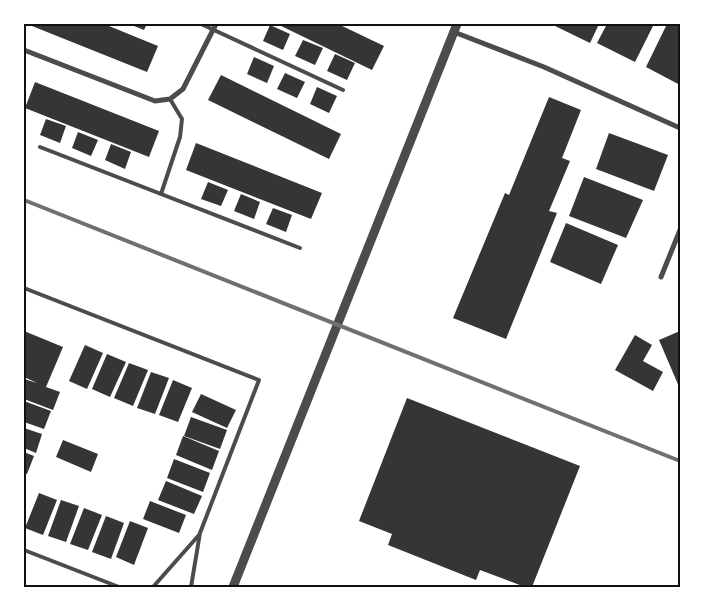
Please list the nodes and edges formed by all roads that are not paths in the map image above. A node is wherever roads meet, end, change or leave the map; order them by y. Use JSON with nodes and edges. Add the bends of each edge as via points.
{"nodes":[{"id":1,"x":201,"y":24,"type":"edge"},
{"id":2,"x":215,"y":26,"type":"edge"},
{"id":3,"x":455,"y":28,"type":"edge"},
{"id":4,"x":24,"y":50,"type":"edge"},
{"id":5,"x":343,"y":90,"type":"dead end"},
{"id":6,"x":170,"y":99,"type":"junction"},
{"id":7,"x":680,"y":128,"type":"edge"},
{"id":8,"x":40,"y":147,"type":"dead end"},
{"id":9,"x":162,"y":194,"type":"junction"},
{"id":10,"x":680,"y":230,"type":"edge"},
{"id":11,"x":300,"y":248,"type":"dead end"},
{"id":12,"x":662,"y":277,"type":"dead end"},
{"id":13,"x":24,"y":288,"type":"edge"},
{"id":14,"x":200,"y":533,"type":"junction"},
{"id":15,"x":24,"y":550,"type":"edge"},
{"id":16,"x":119,"y":587,"type":"edge"},
{"id":17,"x":153,"y":587,"type":"edge"},
{"id":18,"x":191,"y":587,"type":"edge"},
{"id":19,"x":233,"y":587,"type":"edge"}],
"edges":[{"from":1,"to":2,"type":"lane"},
{"from":2,"to":5,"type":"lane"},
{"from":2,"to":6,"type":"street","via":[[183,89]]},
{"from":3,"to":7,"type":"street"},
{"from":3,"to":19,"type":"street"},
{"from":4,"to":6,"type":"street","via":[[137,95],[155,101]]},
{"from":6,"to":9,"type":"lane","via":[[182,119],[180,137]]},
{"from":8,"to":9,"type":"lane"},
{"from":9,"to":11,"type":"lane"},
{"from":10,"to":12,"type":"street"},
{"from":13,"to":14,"type":"lane","via":[[259,380]]},
{"from":14,"to":17,"type":"lane"},
{"from":14,"to":18,"type":"lane"},
{"from":15,"to":16,"type":"lane"}]}
